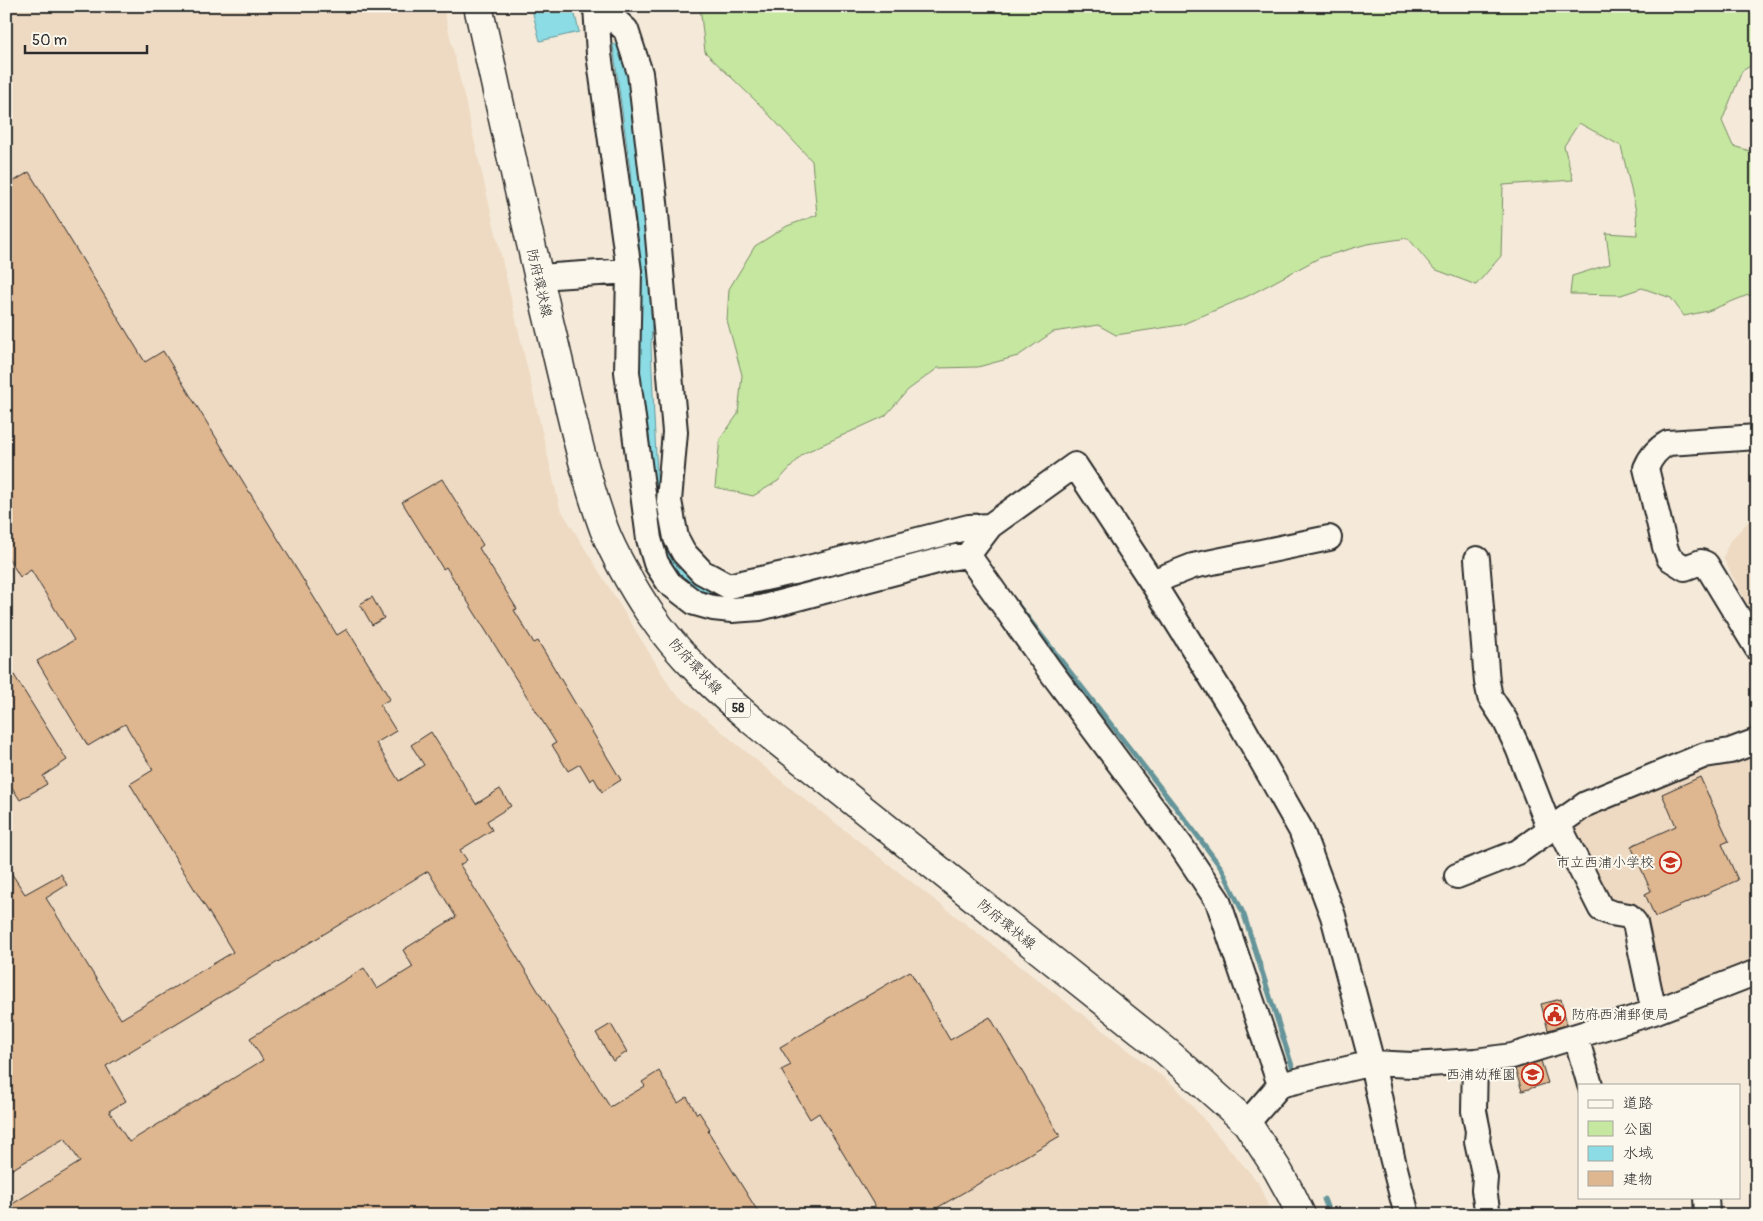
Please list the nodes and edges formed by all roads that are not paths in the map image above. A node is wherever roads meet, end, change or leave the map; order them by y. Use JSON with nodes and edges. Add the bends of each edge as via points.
{"nodes":[{"id":1,"x":478,"y":6,"type":"edge"},
{"id":2,"x":596,"y":9,"type":"edge"},
{"id":3,"x":629,"y":271,"type":"junction"},
{"id":4,"x":538,"y":277,"type":"junction"},
{"id":5,"x":1757,"y":437,"type":"edge"},
{"id":6,"x":990,"y":526,"type":"junction"},
{"id":7,"x":1329,"y":538,"type":"dead end"},
{"id":8,"x":968,"y":555,"type":"junction"},
{"id":9,"x":1477,"y":559,"type":"dead end"},
{"id":10,"x":1152,"y":582,"type":"junction"},
{"id":11,"x":1757,"y":648,"type":"edge"},
{"id":12,"x":1757,"y":740,"type":"edge"},
{"id":13,"x":1554,"y":827,"type":"junction"},
{"id":14,"x":1457,"y":876,"type":"dead end"},
{"id":15,"x":1757,"y":972,"type":"edge"},
{"id":16,"x":1654,"y":1012,"type":"junction"},
{"id":17,"x":1576,"y":1037,"type":"junction"},
{"id":18,"x":1476,"y":1061,"type":"junction"},
{"id":19,"x":1372,"y":1063,"type":"junction"},
{"id":20,"x":1590,"y":1084,"type":"edge"},
{"id":21,"x":1280,"y":1085,"type":"junction"},
{"id":22,"x":1247,"y":1123,"type":"junction"},
{"id":23,"x":1706,"y":1198,"type":"edge"},
{"id":24,"x":1300,"y":1215,"type":"edge"},
{"id":25,"x":1406,"y":1215,"type":"edge"},
{"id":26,"x":1488,"y":1215,"type":"edge"},
{"id":27,"x":1707,"y":1215,"type":"edge"}],
"edges":[{"from":1,"to":4,"type":"main road","name":"防府環状線","number":"58"},
{"from":2,"to":3,"type":"street","via":[[599,54]]},
{"from":2,"to":6,"type":"street","via":[[607,13],[626,30],[640,73],[675,432],[669,501],[676,538],[684,553],[702,572],[728,586],[969,527]]},
{"from":3,"to":4,"type":"street"},
{"from":3,"to":8,"type":"street","via":[[627,372],[649,539],[656,563],[669,583],[695,603],[713,608],[760,608]]},
{"from":4,"to":22,"type":"main road","name":"防府環状線","number":"58","via":[[582,458],[604,530],[649,613],[686,659],[755,723],[1166,1051]]},
{"from":5,"to":11,"type":"street","via":[[1668,442],[1658,449],[1646,468],[1669,558],[1685,568],[1701,562],[1706,564]]},
{"from":6,"to":8,"type":"street"},
{"from":6,"to":10,"type":"street","via":[[1075,465]]},
{"from":7,"to":10,"type":"street","via":[[1194,566]]},
{"from":8,"to":21,"type":"street","via":[[1218,901]]},
{"from":9,"to":13,"type":"street","via":[[1490,698],[1505,720]]},
{"from":10,"to":19,"type":"street","via":[[1242,726],[1301,830],[1333,916]]},
{"from":12,"to":13,"type":"street","via":[[1730,751],[1705,756],[1595,800]]},
{"from":13,"to":14,"type":"street","via":[[1518,852]]},
{"from":13,"to":16,"type":"street","via":[[1601,909],[1629,916],[1635,923]]},
{"from":15,"to":16,"type":"street"},
{"from":16,"to":17,"type":"street"},
{"from":17,"to":18,"type":"street","via":[[1512,1056]]},
{"from":17,"to":20,"type":"street"},
{"from":18,"to":19,"type":"street","via":[[1412,1065]]},
{"from":18,"to":26,"type":"street","via":[[1474,1111]]},
{"from":19,"to":21,"type":"street"},
{"from":19,"to":25,"type":"street"},
{"from":21,"to":22,"type":"street"},
{"from":22,"to":24,"type":"main road","name":"防府環状線","number":"58","via":[[1277,1169]]},
{"from":23,"to":27,"type":"street"}]}
